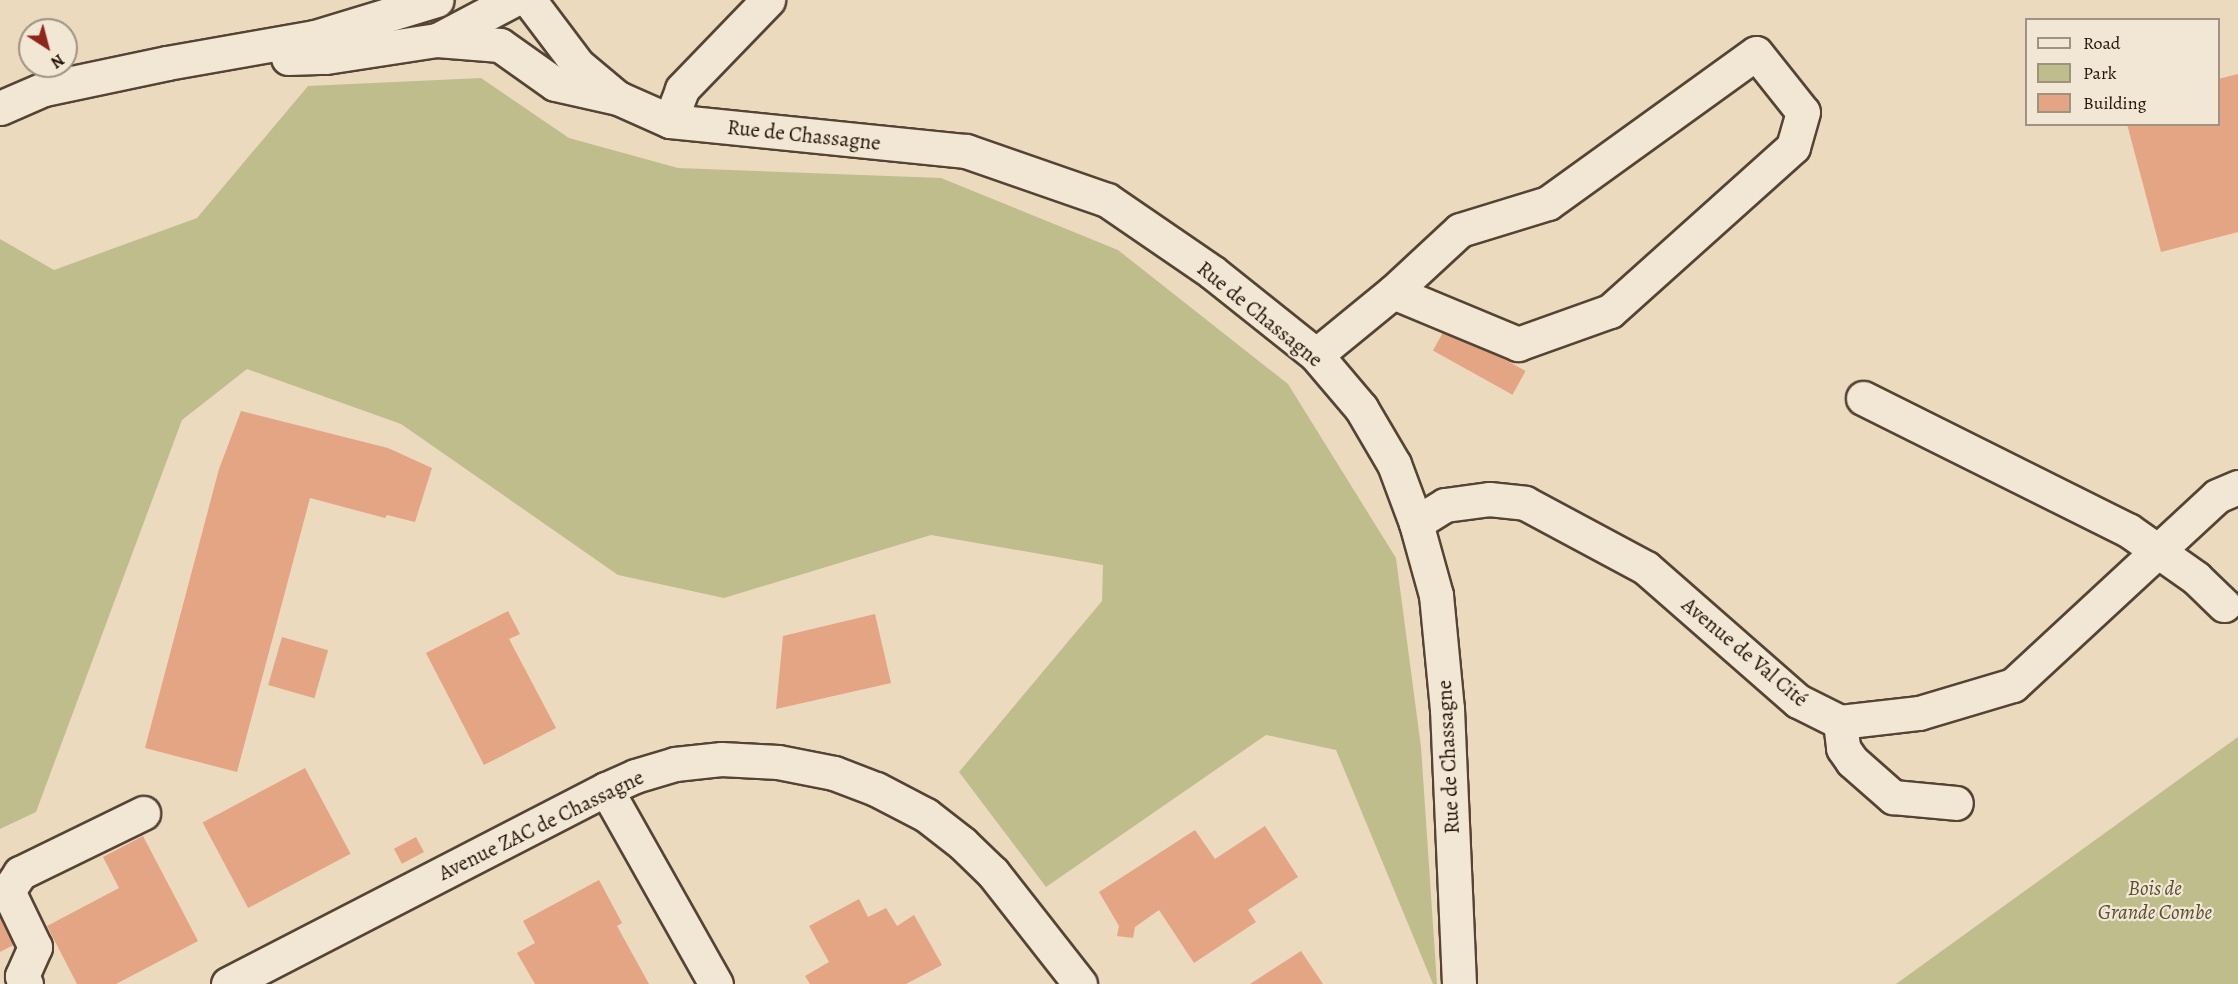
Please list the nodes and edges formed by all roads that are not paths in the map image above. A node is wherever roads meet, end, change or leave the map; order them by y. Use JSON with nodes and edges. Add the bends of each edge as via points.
{"nodes":[{"id":1,"x":437,"y":0,"type":"edge"},
{"id":2,"x":529,"y":0,"type":"edge"},
{"id":3,"x":768,"y":0,"type":"edge"},
{"id":4,"x":500,"y":4,"type":"edge"},
{"id":5,"x":437,"y":40,"type":"junction"},
{"id":6,"x":500,"y":45,"type":"junction"},
{"id":7,"x":167,"y":63,"type":"junction"},
{"id":8,"x":618,"y":98,"type":"junction"},
{"id":9,"x":0,"y":108,"type":"edge"},
{"id":10,"x":670,"y":121,"type":"junction"},
{"id":11,"x":1393,"y":292,"type":"junction"},
{"id":12,"x":1316,"y":355,"type":"junction"},
{"id":13,"x":1863,"y":398,"type":"dead end"},
{"id":14,"x":2238,"y":487,"type":"edge"},
{"id":15,"x":1416,"y":523,"type":"junction"},
{"id":16,"x":2158,"y":551,"type":"junction"},
{"id":17,"x":2224,"y":605,"type":"dead end"},
{"id":18,"x":1840,"y":722,"type":"junction"},
{"id":19,"x":606,"y":789,"type":"junction"},
{"id":20,"x":1956,"y":803,"type":"dead end"},
{"id":21,"x":143,"y":813,"type":"dead end"},
{"id":22,"x":242,"y":981,"type":"edge"},
{"id":23,"x":26,"y":984,"type":"edge"},
{"id":24,"x":716,"y":984,"type":"edge"},
{"id":25,"x":1080,"y":984,"type":"edge"},
{"id":26,"x":1459,"y":984,"type":"edge"}],
"edges":[{"from":1,"to":7,"type":"street","via":[[315,37]]},
{"from":2,"to":8,"type":"street","name":"Rue de Chassagne","via":[[578,65]]},
{"from":3,"to":10,"type":"street","via":[[682,89]]},
{"from":4,"to":5,"type":"street"},
{"from":4,"to":6,"type":"street"},
{"from":5,"to":6,"type":"street"},
{"from":5,"to":7,"type":"street","via":[[326,57]]},
{"from":6,"to":8,"type":"street","name":"Rue de Chassagne","via":[[555,84]]},
{"from":7,"to":9,"type":"street","via":[[44,89]]},
{"from":8,"to":10,"type":"street","name":"Rue de Chassagne"},
{"from":10,"to":12,"type":"street","name":"Rue de Chassagne","via":[[966,150],[1107,200],[1212,272]]},
{"from":11,"to":11,"type":"street","via":[[1518,344],[1610,311],[1793,147],[1803,112],[1756,52],[1548,203],[1460,231]]},
{"from":11,"to":12,"type":"street"},
{"from":12,"to":15,"type":"street","name":"Rue de Chassagne","via":[[1361,408],[1389,454]]},
{"from":13,"to":16,"type":"street","via":[[2128,530]]},
{"from":14,"to":16,"type":"street","via":[[2217,496]]},
{"from":15,"to":18,"type":"street","name":"Avenue de Val Cité","via":[[1445,505],[1489,499],[1525,503],[1646,568],[1798,701]]},
{"from":15,"to":26,"type":"street","name":"Rue de Chassagne","via":[[1436,595],[1446,698]]},
{"from":16,"to":17,"type":"street","via":[[2196,578]]},
{"from":16,"to":18,"type":"street","via":[[2013,685],[1919,713]]},
{"from":18,"to":20,"type":"street","via":[[1843,748],[1852,761],[1893,797]]},
{"from":19,"to":22,"type":"street","name":"Avenue ZAC de Chassagne"},
{"from":19,"to":24,"type":"street"},
{"from":19,"to":25,"type":"street","name":"Avenue ZAC de Chassagne","via":[[675,764],[722,759],[778,762],[834,773],[876,789],[926,815],[962,843],[993,873]]},
{"from":21,"to":23,"type":"street","via":[[20,873],[8,891],[35,947],[22,976]]}]}
